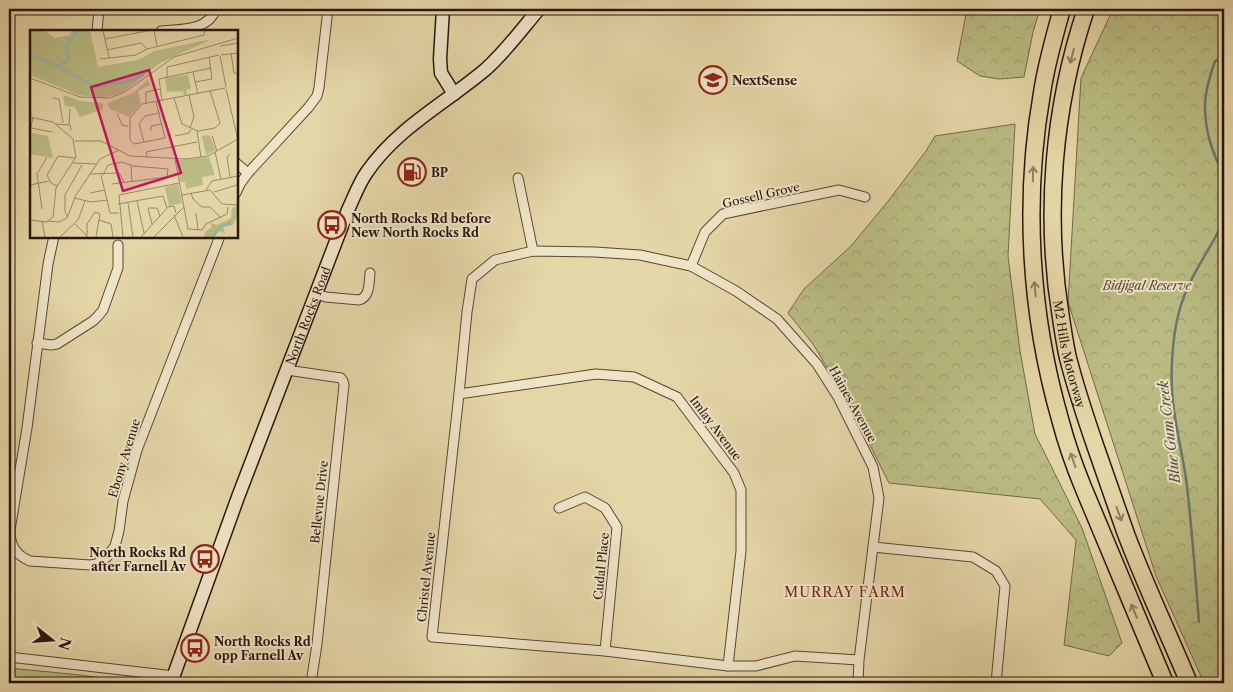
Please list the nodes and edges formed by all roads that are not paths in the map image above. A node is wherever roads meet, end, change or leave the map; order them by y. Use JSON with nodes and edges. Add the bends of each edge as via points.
{"nodes":[{"id":1,"x":100,"y":9,"type":"edge"},
{"id":2,"x":216,"y":9,"type":"edge"},
{"id":3,"x":328,"y":9,"type":"edge"},
{"id":4,"x":443,"y":9,"type":"edge"},
{"id":5,"x":539,"y":9,"type":"edge"},
{"id":6,"x":1062,"y":9,"type":"edge"},
{"id":7,"x":1086,"y":9,"type":"edge"},
{"id":8,"x":211,"y":18,"type":"junction"},
{"id":9,"x":219,"y":24,"type":"dead end"},
{"id":10,"x":97,"y":30,"type":"edge"},
{"id":11,"x":172,"y":30,"type":"edge"},
{"id":12,"x":454,"y":94,"type":"junction"},
{"id":13,"x":238,"y":165,"type":"edge"},
{"id":14,"x":248,"y":173,"type":"junction"},
{"id":15,"x":518,"y":178,"type":"dead end"},
{"id":16,"x":238,"y":188,"type":"edge"},
{"id":17,"x":864,"y":197,"type":"dead end"},
{"id":18,"x":54,"y":238,"type":"edge"},
{"id":19,"x":219,"y":238,"type":"edge"},
{"id":20,"x":118,"y":245,"type":"dead end"},
{"id":21,"x":533,"y":251,"type":"junction"},
{"id":22,"x":691,"y":266,"type":"junction"},
{"id":23,"x":370,"y":272,"type":"dead end"},
{"id":24,"x":317,"y":294,"type":"junction"},
{"id":25,"x":37,"y":343,"type":"junction"},
{"id":26,"x":287,"y":370,"type":"junction"},
{"id":27,"x":459,"y":394,"type":"junction"},
{"id":28,"x":14,"y":480,"type":"edge"},
{"id":29,"x":559,"y":508,"type":"dead end"},
{"id":30,"x":873,"y":547,"type":"junction"},
{"id":31,"x":605,"y":651,"type":"junction"},
{"id":32,"x":9,"y":657,"type":"edge"},
{"id":33,"x":860,"y":660,"type":"junction"},
{"id":34,"x":728,"y":666,"type":"junction"},
{"id":35,"x":172,"y":680,"type":"edge"},
{"id":36,"x":311,"y":683,"type":"edge"},
{"id":37,"x":858,"y":683,"type":"edge"},
{"id":38,"x":996,"y":683,"type":"edge"},
{"id":39,"x":1165,"y":683,"type":"edge"},
{"id":40,"x":1189,"y":683,"type":"edge"}],
"edges":[{"from":1,"to":10,"type":"street"},
{"from":2,"to":8,"type":"street"},
{"from":3,"to":14,"type":"street","via":[[317,96]]},
{"from":4,"to":12,"type":"main road","via":[[441,73]]},
{"from":5,"to":12,"type":"main road","name":"North Rocks Road","via":[[496,59]]},
{"from":39,"to":6,"type":"highway","name":"M2 Hills Motorway","one_way":true,"via":[[1071,456],[1057,411],[1041,337],[1033,264],[1033,159],[1042,92]]},
{"from":7,"to":40,"type":"highway","name":"M2 Hills Motorway","one_way":true,"via":[[1069,69],[1054,168],[1054,270],[1068,358],[1101,462],[1126,534]]},
{"from":8,"to":9,"type":"street"},
{"from":8,"to":11,"type":"street","via":[[194,28]]},
{"from":12,"to":24,"type":"main road","name":"North Rocks Road","via":[[404,132],[365,174]]},
{"from":13,"to":14,"type":"street"},
{"from":14,"to":16,"type":"street"},
{"from":15,"to":21,"type":"street"},
{"from":17,"to":22,"type":"street","name":"Gossell Grove","via":[[839,190],[723,214],[704,232]]},
{"from":18,"to":25,"type":"street","name":"Ebony Avenue"},
{"from":19,"to":28,"type":"street","name":"Ebony Avenue","via":[[138,450],[123,501],[115,546],[107,557],[96,564],[85,565],[30,561],[19,555],[12,545],[10,530]]},
{"from":20,"to":25,"type":"street","via":[[118,268],[103,310],[58,344]]},
{"from":21,"to":22,"type":"street","name":"Haines Avenue","via":[[640,254]]},
{"from":21,"to":27,"type":"street","name":"Christel Avenue","via":[[495,260],[472,279]]},
{"from":22,"to":30,"type":"street","name":"Haines Avenue","via":[[777,319],[817,364],[838,397],[873,467],[880,498]]},
{"from":23,"to":24,"type":"street","via":[[368,292],[362,300]]},
{"from":24,"to":26,"type":"main road","name":"North Rocks Road"},
{"from":25,"to":28,"type":"street","name":"Ebony Avenue","via":[[27,428]]},
{"from":26,"to":35,"type":"main road","name":"North Rocks Road"},
{"from":26,"to":36,"type":"street","name":"Bellevue Drive","via":[[341,378],[344,385]]},
{"from":27,"to":31,"type":"street","name":"Christel Avenue","via":[[432,637]]},
{"from":27,"to":34,"type":"street","name":"Imlay Avenue","via":[[596,374],[634,377],[677,397],[734,473],[741,490],[741,551]]},
{"from":29,"to":31,"type":"street","name":"Cudal Place","via":[[585,497],[605,508],[617,528]]},
{"from":30,"to":33,"type":"street","name":"Haines Avenue"},
{"from":30,"to":38,"type":"street","via":[[973,557],[996,571],[1005,586]]},
{"from":31,"to":34,"type":"street","name":"Christel Avenue"},
{"from":32,"to":35,"type":"street"},
{"from":33,"to":34,"type":"street","name":"Christel Avenue","via":[[795,656],[756,666]]},
{"from":33,"to":37,"type":"street","name":"Haines Avenue"}]}
